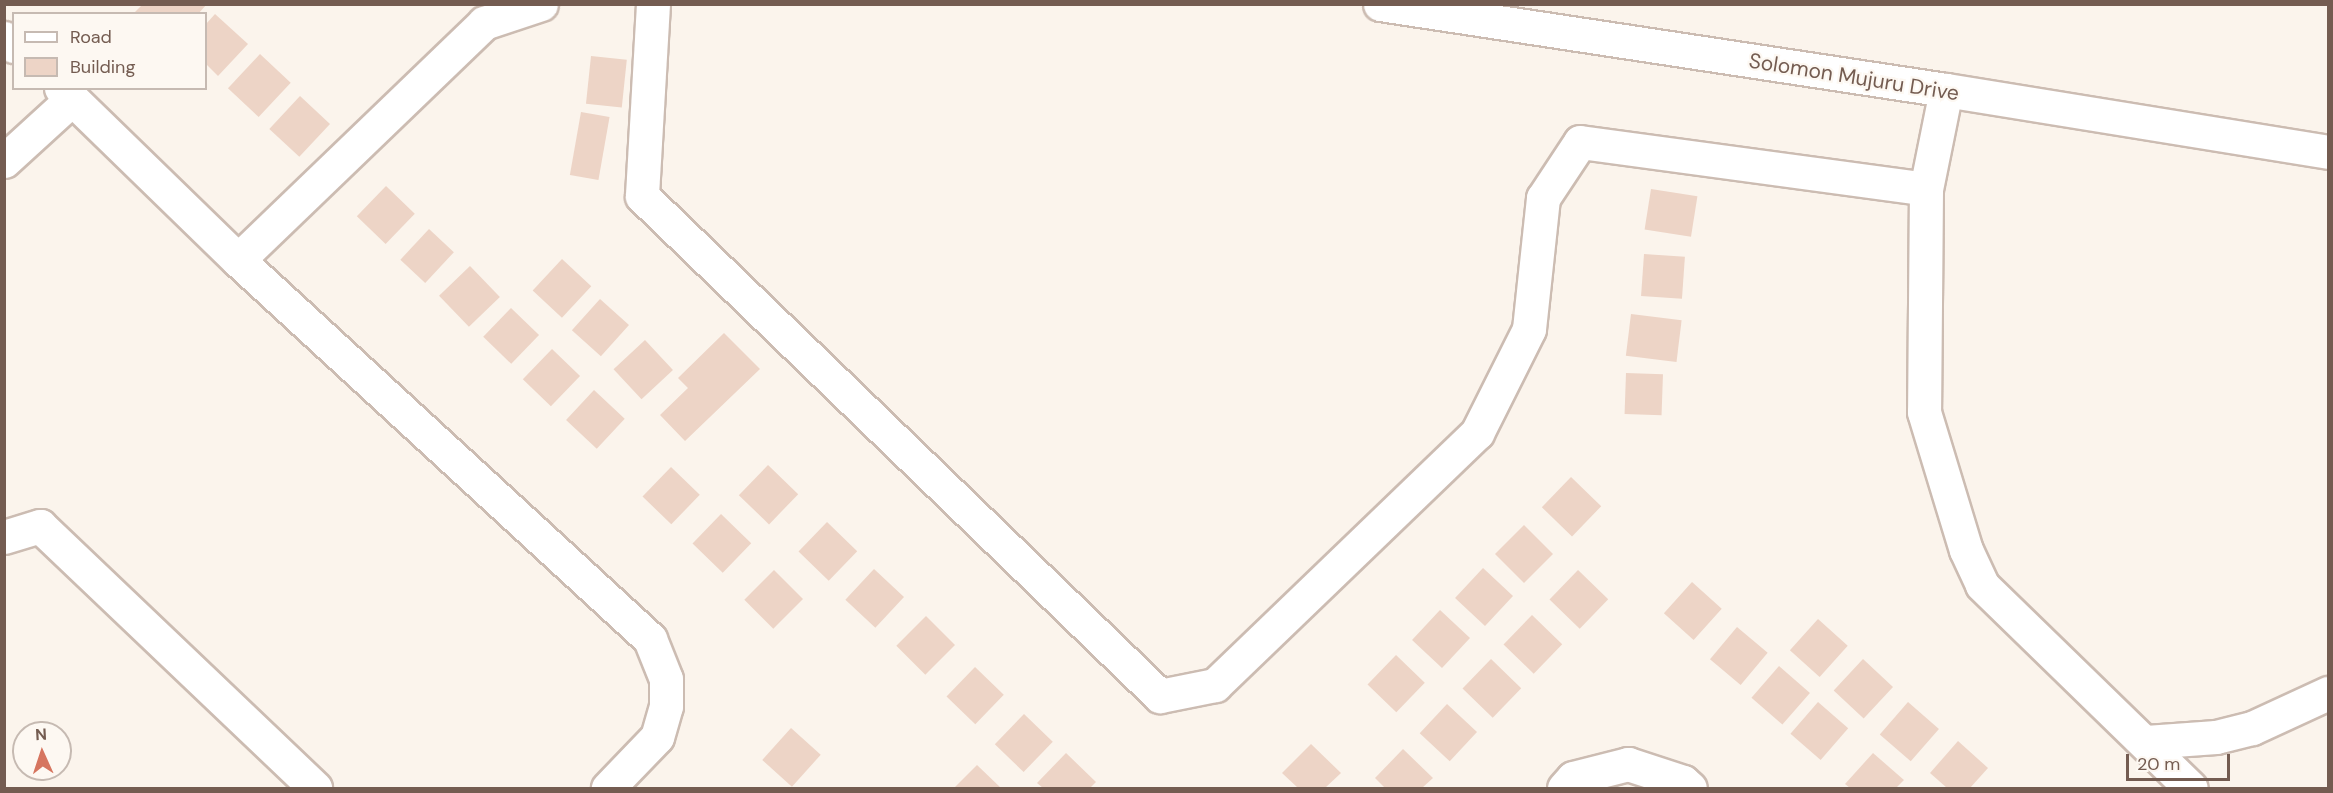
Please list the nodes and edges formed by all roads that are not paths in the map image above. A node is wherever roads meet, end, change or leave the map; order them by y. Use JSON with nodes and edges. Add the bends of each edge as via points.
{"nodes":[{"id":1,"x":541,"y":4,"type":"edge"},
{"id":2,"x":653,"y":4,"type":"edge"},
{"id":3,"x":1380,"y":4,"type":"edge"},
{"id":4,"x":1946,"y":90,"type":"junction"},
{"id":5,"x":66,"y":94,"type":"edge"},
{"id":6,"x":2328,"y":152,"type":"edge"},
{"id":7,"x":4,"y":161,"type":"edge"},
{"id":8,"x":1926,"y":189,"type":"junction"},
{"id":9,"x":238,"y":260,"type":"junction"},
{"id":10,"x":4,"y":537,"type":"edge"},
{"id":11,"x":2328,"y":693,"type":"edge"},
{"id":12,"x":2146,"y":742,"type":"junction"},
{"id":13,"x":315,"y":789,"type":"edge"},
{"id":14,"x":608,"y":789,"type":"edge"},
{"id":15,"x":1564,"y":789,"type":"edge"},
{"id":16,"x":1690,"y":789,"type":"edge"},
{"id":17,"x":2191,"y":789,"type":"edge"}],
"edges":[{"from":1,"to":9,"type":"street","via":[[484,23]]},
{"from":2,"to":8,"type":"street","via":[[642,196],[1160,696],[1215,685],[1477,433],[1529,329],[1543,198],[1581,142]]},
{"from":3,"to":4,"type":"street","name":"Solomon Mujuru Drive"},
{"from":4,"to":6,"type":"street","name":"Solomon Mujuru Drive"},
{"from":4,"to":8,"type":"street"},
{"from":5,"to":7,"type":"street"},
{"from":5,"to":9,"type":"street"},
{"from":8,"to":12,"type":"street","via":[[1924,412],[1966,550],[1982,585]]},
{"from":9,"to":14,"type":"street","via":[[650,639],[666,679],[666,706],[657,737]]},
{"from":10,"to":13,"type":"street","via":[[40,526]]},
{"from":11,"to":12,"type":"street","via":[[2252,728],[2216,737]]},
{"from":12,"to":17,"type":"street"},
{"from":15,"to":16,"type":"street","via":[[1573,778],[1628,764],[1683,782]]}]}
